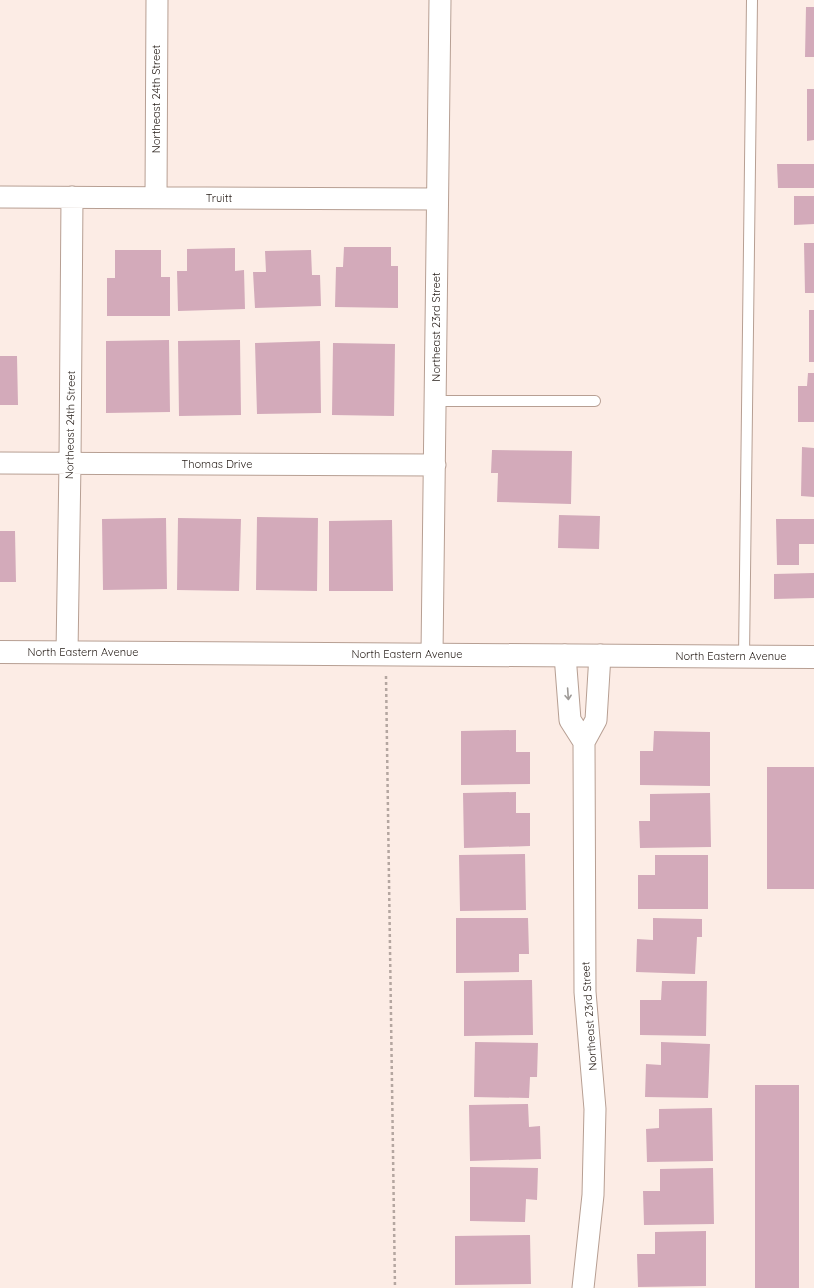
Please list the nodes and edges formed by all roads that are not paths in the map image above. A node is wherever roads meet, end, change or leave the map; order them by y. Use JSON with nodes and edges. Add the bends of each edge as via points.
{"nodes":[{"id":1,"x":157,"y":0,"type":"edge"},
{"id":2,"x":440,"y":0,"type":"edge"},
{"id":3,"x":752,"y":0,"type":"edge"},
{"id":4,"x":0,"y":197,"type":"edge"},
{"id":5,"x":72,"y":197,"type":"junction"},
{"id":6,"x":156,"y":197,"type":"junction"},
{"id":7,"x":437,"y":199,"type":"junction"},
{"id":8,"x":436,"y":401,"type":"junction"},
{"id":9,"x":595,"y":401,"type":"dead end"},
{"id":10,"x":0,"y":463,"type":"edge"},
{"id":11,"x":70,"y":463,"type":"junction"},
{"id":12,"x":435,"y":465,"type":"junction"},
{"id":13,"x":0,"y":652,"type":"edge"},
{"id":14,"x":67,"y":652,"type":"junction"},
{"id":15,"x":432,"y":654,"type":"junction"},
{"id":16,"x":565,"y":655,"type":"junction"},
{"id":17,"x":600,"y":655,"type":"junction"},
{"id":18,"x":744,"y":656,"type":"junction"},
{"id":19,"x":814,"y":657,"type":"edge"},
{"id":20,"x":584,"y":742,"type":"junction"},
{"id":21,"x":583,"y":1288,"type":"edge"}],
"edges":[{"from":1,"to":6,"type":"street","name":"Northeast 24th Street"},
{"from":2,"to":7,"type":"street","name":"Northeast 23rd Street"},
{"from":3,"to":18,"type":"lane"},
{"from":4,"to":5,"type":"street","name":"Truitt"},
{"from":5,"to":6,"type":"street","name":"Truitt"},
{"from":5,"to":11,"type":"street","name":"Northeast 24th Street"},
{"from":6,"to":7,"type":"street","name":"Truitt"},
{"from":7,"to":8,"type":"street","name":"Northeast 23rd Street"},
{"from":8,"to":9,"type":"lane"},
{"from":8,"to":12,"type":"street","name":"Northeast 23rd Street"},
{"from":10,"to":11,"type":"street","name":"Thomas Drive"},
{"from":11,"to":12,"type":"street","name":"Thomas Drive"},
{"from":11,"to":14,"type":"street","name":"Northeast 24th Street"},
{"from":12,"to":15,"type":"street","name":"Northeast 23rd Street"},
{"from":13,"to":14,"type":"main road","name":"North Eastern Avenue"},
{"from":14,"to":15,"type":"main road","name":"North Eastern Avenue"},
{"from":15,"to":16,"type":"main road","name":"North Eastern Avenue"},
{"from":16,"to":17,"type":"main road","name":"North Eastern Avenue"},
{"from":16,"to":20,"type":"street","one_way":true,"via":[[570,720]]},
{"from":17,"to":18,"type":"main road","name":"North Eastern Avenue"},
{"from":17,"to":20,"type":"street","name":"Northeast 23rd Street","via":[[596,720]]},
{"from":18,"to":19,"type":"main road","name":"North Eastern Avenue"},
{"from":20,"to":21,"type":"street","name":"Northeast 23rd Street","via":[[585,992],[595,1109],[593,1194]]}]}
